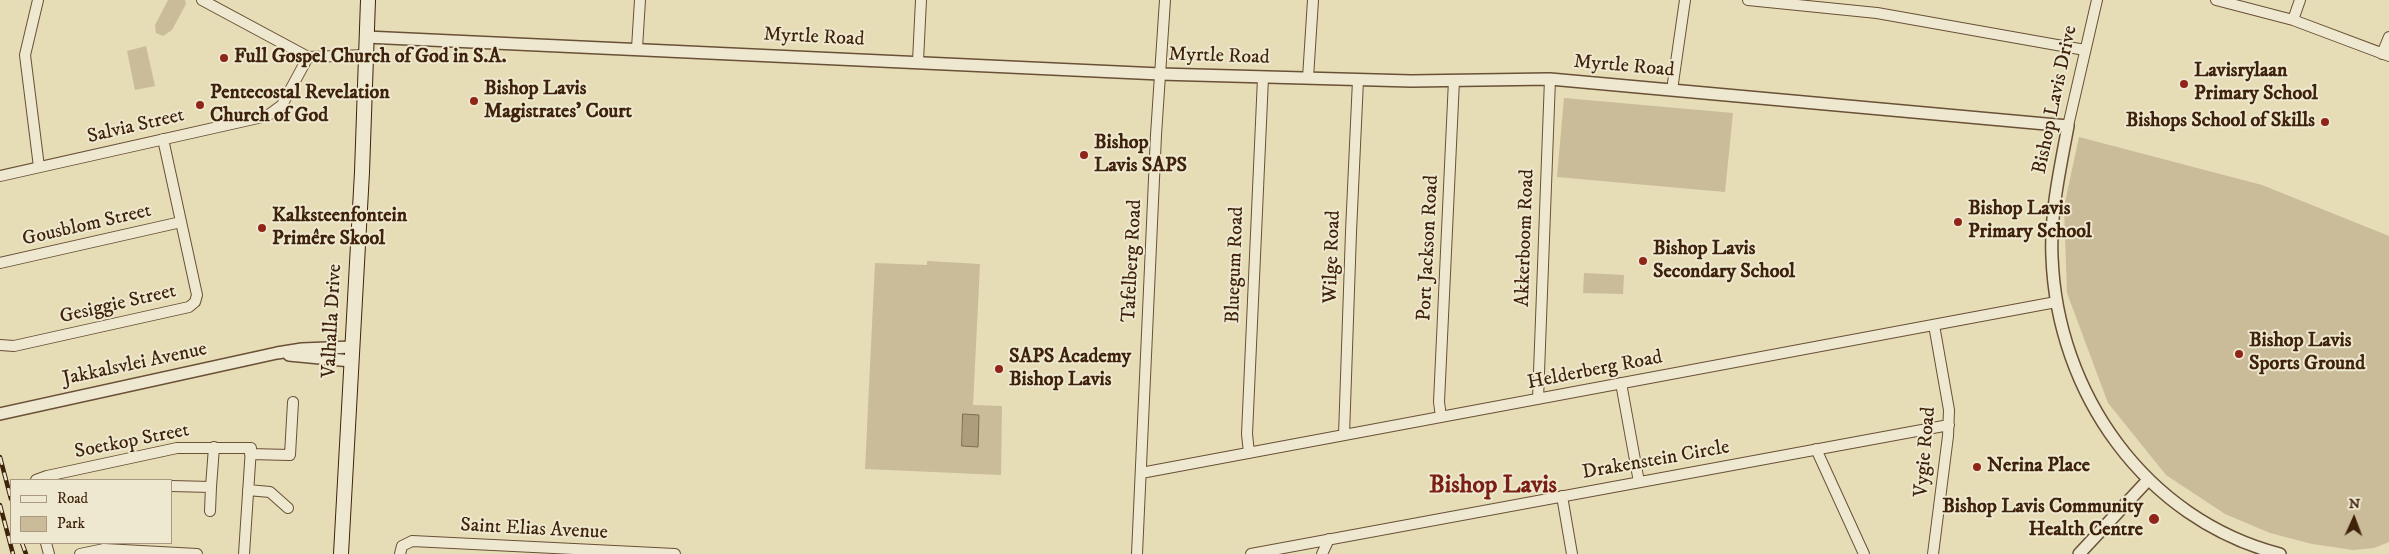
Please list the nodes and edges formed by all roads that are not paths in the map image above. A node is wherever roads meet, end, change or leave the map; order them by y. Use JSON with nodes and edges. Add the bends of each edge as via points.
{"nodes":[{"id":1,"x":38,"y":0,"type":"edge"},
{"id":2,"x":202,"y":0,"type":"edge"},
{"id":3,"x":368,"y":0,"type":"edge"},
{"id":4,"x":640,"y":0,"type":"edge"},
{"id":5,"x":921,"y":0,"type":"edge"},
{"id":6,"x":1165,"y":0,"type":"edge"},
{"id":7,"x":1312,"y":0,"type":"edge"},
{"id":8,"x":1684,"y":0,"type":"edge"},
{"id":9,"x":1748,"y":0,"type":"edge"},
{"id":10,"x":2097,"y":0,"type":"edge"},
{"id":11,"x":2216,"y":0,"type":"edge"},
{"id":12,"x":2300,"y":0,"type":"edge"},
{"id":13,"x":2293,"y":20,"type":"junction"},
{"id":14,"x":366,"y":37,"type":"junction"},
{"id":15,"x":2389,"y":37,"type":"edge"},
{"id":16,"x":637,"y":48,"type":"junction"},
{"id":17,"x":2086,"y":50,"type":"junction"},
{"id":18,"x":366,"y":55,"type":"junction"},
{"id":19,"x":2386,"y":55,"type":"edge"},
{"id":20,"x":308,"y":57,"type":"junction"},
{"id":21,"x":918,"y":61,"type":"junction"},
{"id":22,"x":1160,"y":74,"type":"junction"},
{"id":23,"x":1263,"y":78,"type":"junction"},
{"id":24,"x":1308,"y":78,"type":"junction"},
{"id":25,"x":1550,"y":79,"type":"junction"},
{"id":26,"x":1358,"y":80,"type":"junction"},
{"id":27,"x":1454,"y":80,"type":"junction"},
{"id":28,"x":1672,"y":90,"type":"junction"},
{"id":29,"x":2068,"y":126,"type":"junction"},
{"id":30,"x":163,"y":139,"type":"junction"},
{"id":31,"x":39,"y":167,"type":"junction"},
{"id":32,"x":0,"y":176,"type":"edge"},
{"id":33,"x":181,"y":222,"type":"junction"},
{"id":34,"x":0,"y":263,"type":"edge"},
{"id":35,"x":2056,"y":302,"type":"junction"},
{"id":36,"x":1934,"y":325,"type":"junction"},
{"id":37,"x":0,"y":345,"type":"edge"},
{"id":38,"x":352,"y":347,"type":"junction"},
{"id":39,"x":277,"y":353,"type":"junction"},
{"id":40,"x":351,"y":361,"type":"junction"},
{"id":41,"x":1621,"y":384,"type":"junction"},
{"id":42,"x":1538,"y":399,"type":"junction"},
{"id":43,"x":292,"y":402,"type":"dead end"},
{"id":44,"x":4,"y":413,"type":"edge"},
{"id":45,"x":1441,"y":417,"type":"junction"},
{"id":46,"x":1949,"y":425,"type":"junction"},
{"id":47,"x":1344,"y":435,"type":"junction"},
{"id":48,"x":214,"y":447,"type":"junction"},
{"id":49,"x":1816,"y":449,"type":"junction"},
{"id":50,"x":1249,"y":453,"type":"junction"},
{"id":51,"x":250,"y":454,"type":"junction"},
{"id":52,"x":1141,"y":473,"type":"junction"},
{"id":53,"x":39,"y":479,"type":"edge"},
{"id":54,"x":2148,"y":480,"type":"junction"},
{"id":55,"x":1639,"y":482,"type":"junction"},
{"id":56,"x":172,"y":486,"type":"edge"},
{"id":57,"x":211,"y":487,"type":"junction"},
{"id":58,"x":248,"y":490,"type":"junction"},
{"id":59,"x":1562,"y":496,"type":"junction"},
{"id":60,"x":288,"y":508,"type":"dead end"},
{"id":61,"x":210,"y":511,"type":"dead end"},
{"id":62,"x":1329,"y":539,"type":"junction"},
{"id":63,"x":623,"y":553,"type":"edge"},
{"id":64,"x":80,"y":554,"type":"edge"},
{"id":65,"x":197,"y":554,"type":"edge"},
{"id":66,"x":244,"y":554,"type":"edge"},
{"id":67,"x":341,"y":554,"type":"edge"},
{"id":68,"x":400,"y":554,"type":"edge"},
{"id":69,"x":675,"y":554,"type":"edge"},
{"id":70,"x":1137,"y":554,"type":"edge"},
{"id":71,"x":1251,"y":554,"type":"edge"},
{"id":72,"x":1322,"y":554,"type":"edge"},
{"id":73,"x":1572,"y":554,"type":"edge"},
{"id":74,"x":1864,"y":554,"type":"edge"},
{"id":75,"x":1933,"y":554,"type":"edge"},
{"id":76,"x":2079,"y":554,"type":"edge"},
{"id":77,"x":2280,"y":554,"type":"edge"}],
"edges":[{"from":1,"to":31,"type":"street","via":[[25,55]]},
{"from":2,"to":20,"type":"street"},
{"from":3,"to":14,"type":"main road","name":"Valhalla Drive"},
{"from":4,"to":16,"type":"street"},
{"from":5,"to":21,"type":"street"},
{"from":6,"to":22,"type":"street","name":"Tafelberg Road"},
{"from":7,"to":24,"type":"street"},
{"from":8,"to":28,"type":"street"},
{"from":9,"to":17,"type":"street","via":[[1877,13]]},
{"from":10,"to":17,"type":"street","name":"Bishop Lavis Drive"},
{"from":11,"to":13,"type":"street"},
{"from":12,"to":13,"type":"street"},
{"from":13,"to":19,"type":"street"},
{"from":14,"to":16,"type":"street","name":"Myrtle Road"},
{"from":14,"to":18,"type":"main road","name":"Valhalla Drive"},
{"from":15,"to":19,"type":"street"},
{"from":16,"to":21,"type":"street","name":"Myrtle Road"},
{"from":17,"to":29,"type":"street","name":"Bishop Lavis Drive"},
{"from":18,"to":20,"type":"street"},
{"from":18,"to":38,"type":"main road","name":"Valhalla Drive"},
{"from":20,"to":30,"type":"street","name":"Salvia Street","via":[[275,112]]},
{"from":21,"to":22,"type":"street","name":"Myrtle Road"},
{"from":22,"to":23,"type":"street","name":"Myrtle Road"},
{"from":22,"to":52,"type":"street","name":"Tafelberg Road"},
{"from":23,"to":24,"type":"street","name":"Myrtle Road"},
{"from":23,"to":50,"type":"street","name":"Bluegum Road","via":[[1247,434]]},
{"from":24,"to":26,"type":"street","name":"Myrtle Road"},
{"from":25,"to":27,"type":"street","name":"Myrtle Road"},
{"from":25,"to":28,"type":"street","name":"Myrtle Road"},
{"from":25,"to":42,"type":"street","name":"Akkerboom Road"},
{"from":26,"to":27,"type":"street","name":"Myrtle Road"},
{"from":26,"to":47,"type":"street","name":"Wilge Road"},
{"from":27,"to":45,"type":"street","name":"Port Jackson Road","via":[[1439,402]]},
{"from":28,"to":29,"type":"street","name":"Myrtle Road"},
{"from":29,"to":35,"type":"street","name":"Bishop Lavis Drive","via":[[2052,229]]},
{"from":30,"to":31,"type":"street","name":"Salvia Street"},
{"from":30,"to":33,"type":"street","name":"Gesiggie Street"},
{"from":31,"to":32,"type":"street","name":"Salvia Street"},
{"from":33,"to":34,"type":"street","name":"Gousblom Street"},
{"from":33,"to":37,"type":"street","name":"Gesiggie Street","via":[[197,295],[193,305],[14,346]]},
{"from":35,"to":36,"type":"street","name":"Helderberg Road"},
{"from":35,"to":54,"type":"street","name":"Bishop Lavis Drive","via":[[2069,355],[2097,417]]},
{"from":36,"to":41,"type":"street","name":"Helderberg Road"},
{"from":36,"to":46,"type":"street","name":"Vygie Road","via":[[1948,398]]},
{"from":38,"to":39,"type":"street","name":"Jakkalsvlei Avenue"},
{"from":38,"to":40,"type":"main road","name":"Valhalla Drive"},
{"from":39,"to":40,"type":"street","name":"Jakkalsvlei Avenue"},
{"from":39,"to":44,"type":"street","name":"Jakkalsvlei Avenue"},
{"from":40,"to":67,"type":"main road","name":"Valhalla Drive"},
{"from":41,"to":42,"type":"street","name":"Helderberg Road"},
{"from":41,"to":55,"type":"street"},
{"from":42,"to":45,"type":"street","name":"Helderberg Road"},
{"from":43,"to":51,"type":"street","via":[[290,455]]},
{"from":45,"to":47,"type":"street","name":"Helderberg Road"},
{"from":46,"to":49,"type":"street","name":"Drakenstein Circle"},
{"from":46,"to":75,"type":"street","name":"Vygie Road"},
{"from":47,"to":50,"type":"street","name":"Helderberg Road"},
{"from":48,"to":51,"type":"street","name":"Soetkop Street","via":[[250,448]]},
{"from":48,"to":53,"type":"street","name":"Soetkop Street","via":[[177,448]]},
{"from":48,"to":57,"type":"street"},
{"from":49,"to":55,"type":"street","name":"Drakenstein Circle"},
{"from":49,"to":74,"type":"street"},
{"from":50,"to":52,"type":"street","name":"Helderberg Road"},
{"from":51,"to":58,"type":"street"},
{"from":52,"to":70,"type":"street","name":"Tafelberg Road"},
{"from":54,"to":76,"type":"street"},
{"from":54,"to":77,"type":"street","name":"Bishop Lavis Drive","via":[[2196,517],[2228,534]]},
{"from":55,"to":59,"type":"street","name":"Drakenstein Circle"},
{"from":56,"to":57,"type":"street"},
{"from":57,"to":61,"type":"street"},
{"from":58,"to":60,"type":"street","via":[[270,492]]},
{"from":58,"to":66,"type":"street"},
{"from":59,"to":62,"type":"street","name":"Drakenstein Circle"},
{"from":59,"to":73,"type":"street"},
{"from":62,"to":71,"type":"street","name":"Drakenstein Circle"},
{"from":62,"to":72,"type":"street"},
{"from":63,"to":68,"type":"street","name":"Saint Elias Avenue","via":[[412,542],[402,546]]},
{"from":63,"to":69,"type":"street","name":"Saint Elias Avenue"},
{"from":64,"to":65,"type":"street","via":[[104,549]]}]}
